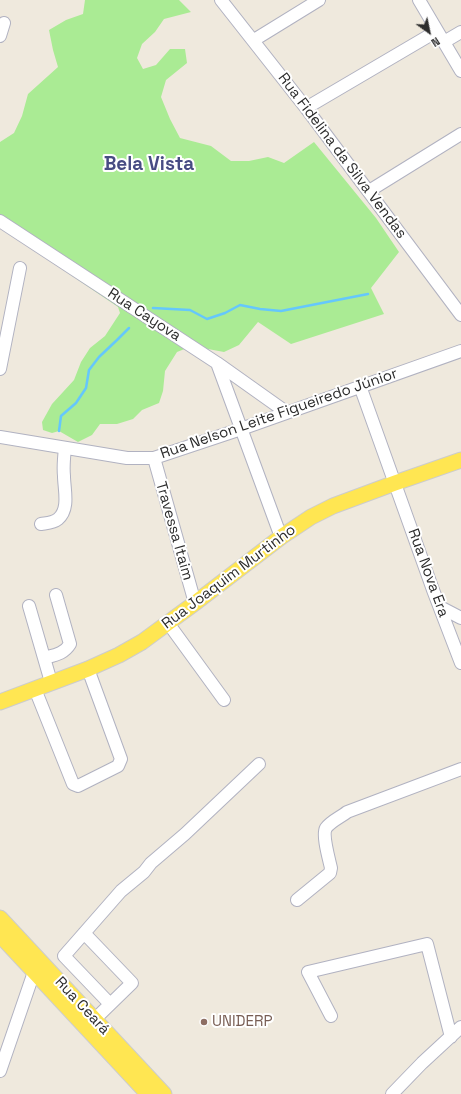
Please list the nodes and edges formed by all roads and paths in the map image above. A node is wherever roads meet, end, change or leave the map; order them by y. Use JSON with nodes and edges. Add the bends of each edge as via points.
{"nodes":[{"id":1,"x":221,"y":0,"type":"edge"},
{"id":2,"x":319,"y":0,"type":"edge"},
{"id":3,"x":419,"y":0,"type":"edge"},
{"id":4,"x":4,"y":23,"type":"dead end"},
{"id":5,"x":437,"y":31,"type":"junction"},
{"id":6,"x":461,"y":32,"type":"edge"},
{"id":7,"x":0,"y":36,"type":"edge"},
{"id":8,"x":254,"y":40,"type":"junction"},
{"id":9,"x":444,"y":42,"type":"junction"},
{"id":10,"x":461,"y":71,"type":"edge"},
{"id":11,"x":306,"y":108,"type":"junction"},
{"id":12,"x":461,"y":134,"type":"edge"},
{"id":13,"x":370,"y":191,"type":"junction"},
{"id":14,"x":0,"y":221,"type":"edge"},
{"id":15,"x":20,"y":268,"type":"dead end"},
{"id":16,"x":461,"y":315,"type":"edge"},
{"id":17,"x":461,"y":350,"type":"edge"},
{"id":18,"x":218,"y":364,"type":"junction"},
{"id":19,"x":0,"y":369,"type":"edge"},
{"id":20,"x":360,"y":386,"type":"junction"},
{"id":21,"x":286,"y":412,"type":"junction"},
{"id":22,"x":241,"y":429,"type":"junction"},
{"id":23,"x":0,"y":436,"type":"edge"},
{"id":24,"x":65,"y":448,"type":"junction"},
{"id":25,"x":154,"y":458,"type":"junction"},
{"id":26,"x":461,"y":460,"type":"edge"},
{"id":27,"x":395,"y":483,"type":"junction"},
{"id":28,"x":41,"y":524,"type":"dead end"},
{"id":29,"x":281,"y":537,"type":"junction"},
{"id":30,"x":56,"y":595,"type":"dead end"},
{"id":31,"x":195,"y":604,"type":"junction"},
{"id":32,"x":29,"y":606,"type":"dead end"},
{"id":33,"x":440,"y":607,"type":"junction"},
{"id":34,"x":461,"y":618,"type":"edge"},
{"id":35,"x":168,"y":623,"type":"junction"},
{"id":36,"x":44,"y":658,"type":"junction"},
{"id":37,"x":461,"y":664,"type":"edge"},
{"id":38,"x":88,"y":669,"type":"junction"},
{"id":39,"x":51,"y":682,"type":"junction"},
{"id":40,"x":35,"y":689,"type":"junction"},
{"id":41,"x":224,"y":700,"type":"dead end"},
{"id":42,"x":0,"y":702,"type":"edge"},
{"id":43,"x":259,"y":764,"type":"dead end"},
{"id":44,"x":461,"y":769,"type":"edge"},
{"id":45,"x":298,"y":900,"type":"dead end"},
{"id":46,"x":0,"y":918,"type":"edge"},
{"id":47,"x":84,"y":933,"type":"junction"},
{"id":48,"x":0,"y":935,"type":"edge"},
{"id":49,"x":38,"y":968,"type":"junction"},
{"id":50,"x":110,"y":1004,"type":"junction"},
{"id":51,"x":330,"y":1016,"type":"dead end"},
{"id":52,"x":95,"y":1019,"type":"junction"},
{"id":53,"x":461,"y":1027,"type":"edge"},
{"id":54,"x":451,"y":1037,"type":"junction"},
{"id":55,"x":0,"y":1071,"type":"edge"},
{"id":56,"x":148,"y":1094,"type":"edge"},
{"id":57,"x":164,"y":1094,"type":"edge"},
{"id":58,"x":392,"y":1094,"type":"edge"}],
"edges":[{"from":1,"to":8,"type":"street","name":"Rua Fidelina da Silva Vendas"},
{"from":2,"to":8,"type":"street"},
{"from":3,"to":5,"type":"street"},
{"from":4,"to":7,"type":"street"},
{"from":5,"to":9,"type":"street"},
{"from":5,"to":11,"type":"street"},
{"from":6,"to":9,"type":"street"},
{"from":8,"to":11,"type":"street","name":"Rua Fidelina da Silva Vendas"},
{"from":9,"to":10,"type":"street"},
{"from":11,"to":13,"type":"street","name":"Rua Fidelina da Silva Vendas"},
{"from":12,"to":13,"type":"street"},
{"from":13,"to":16,"type":"street","name":"Rua Fidelina da Silva Vendas"},
{"from":14,"to":18,"type":"street","name":"Rua Cayova"},
{"from":15,"to":19,"type":"street"},
{"from":17,"to":20,"type":"street","name":"Rua Nelson Leite Figueiredo Júnior"},
{"from":18,"to":21,"type":"street","name":"Rua Cayova"},
{"from":18,"to":22,"type":"street"},
{"from":20,"to":21,"type":"street","name":"Rua Nelson Leite Figueiredo Júnior"},
{"from":20,"to":27,"type":"street","name":"Rua Nova Era"},
{"from":21,"to":22,"type":"street","name":"Rua Nelson Leite Figueiredo Júnior"},
{"from":22,"to":25,"type":"street","name":"Rua Nelson Leite Figueiredo Júnior"},
{"from":22,"to":29,"type":"street"},
{"from":23,"to":24,"type":"street","name":"Rua Nelson Leite Figueiredo Júnior"},
{"from":24,"to":25,"type":"street","name":"Rua Nelson Leite Figueiredo Júnior","via":[[127,458]]},
{"from":24,"to":28,"type":"street","via":[[64,509],[58,519]]},
{"from":25,"to":31,"type":"street","name":"Travessa Itaim"},
{"from":26,"to":27,"type":"main road","name":"Rua Joaquim Murtinho"},
{"from":27,"to":29,"type":"main road","name":"Rua Joaquim Murtinho","via":[[333,506]]},
{"from":27,"to":33,"type":"street","name":"Rua Nova Era"},
{"from":29,"to":31,"type":"main road","name":"Rua Joaquim Murtinho"},
{"from":30,"to":36,"type":"street","via":[[70,644],[62,653]]},
{"from":31,"to":35,"type":"main road","name":"Rua Joaquim Murtinho"},
{"from":32,"to":36,"type":"street"},
{"from":33,"to":34,"type":"street"},
{"from":33,"to":37,"type":"street","name":"Rua Nova Era"},
{"from":35,"to":38,"type":"main road","name":"Rua Joaquim Murtinho","via":[[142,642]]},
{"from":35,"to":41,"type":"street"},
{"from":36,"to":39,"type":"street"},
{"from":38,"to":39,"type":"main road","name":"Rua Joaquim Murtinho"},
{"from":38,"to":40,"type":"street","via":[[121,759],[118,766],[78,786],[73,784]]},
{"from":39,"to":40,"type":"main road","name":"Rua Joaquim Murtinho"},
{"from":40,"to":42,"type":"main road","name":"Rua Joaquim Murtinho"},
{"from":43,"to":47,"type":"street","via":[[121,891]]},
{"from":44,"to":45,"type":"street","via":[[347,812],[334,821],[324,833],[330,872]]},
{"from":46,"to":49,"type":"main road","name":"Rua Ceará"},
{"from":47,"to":50,"type":"street","via":[[64,956]]},
{"from":47,"to":50,"type":"street","via":[[132,983]]},
{"from":48,"to":49,"type":"main road","name":"Rua Ceará"},
{"from":49,"to":52,"type":"main road","name":"Rua Ceará"},
{"from":49,"to":55,"type":"street"},
{"from":49,"to":56,"type":"main road","name":"Rua Ceará","via":[[46,982]]},
{"from":50,"to":52,"type":"street"},
{"from":51,"to":54,"type":"street","via":[[308,972],[427,944]]},
{"from":52,"to":57,"type":"main road","name":"Rua Ceará"},
{"from":53,"to":54,"type":"street"},
{"from":54,"to":58,"type":"street"}]}
